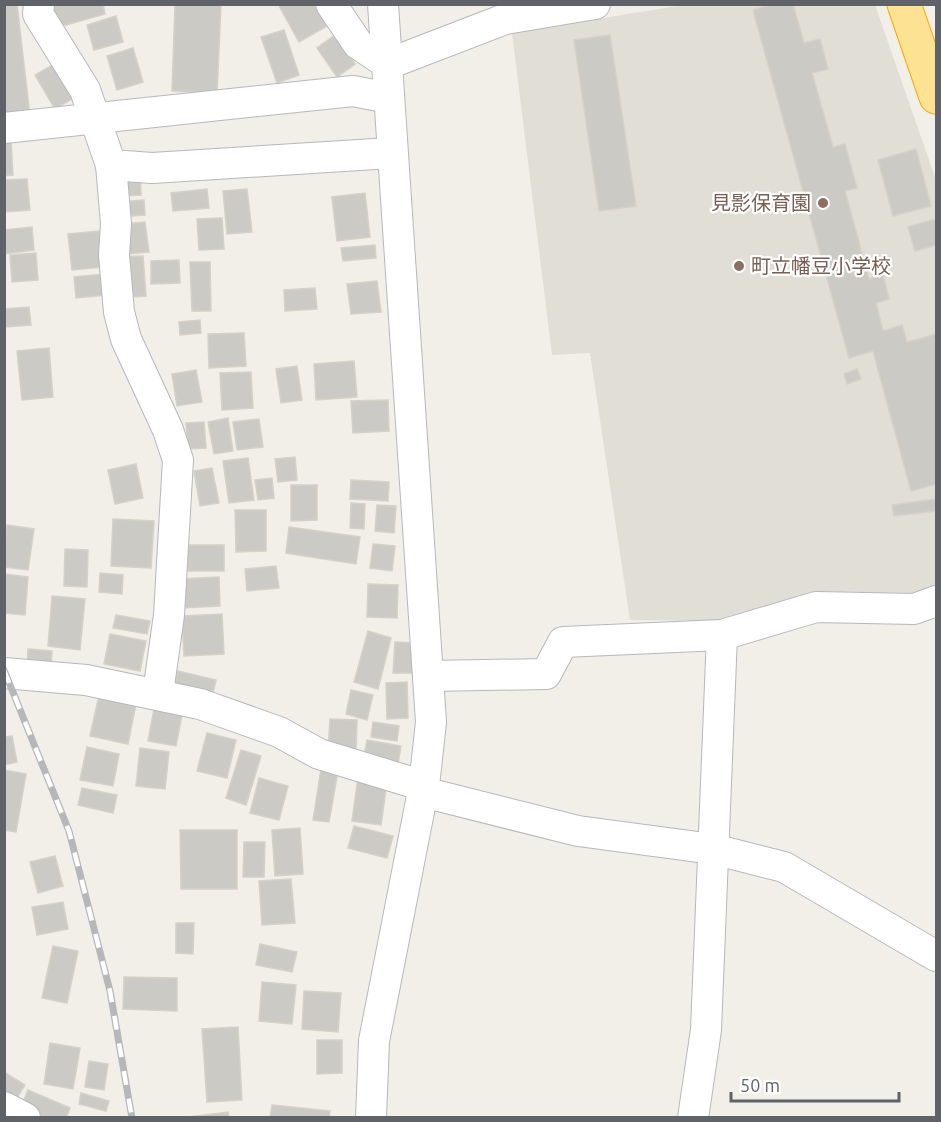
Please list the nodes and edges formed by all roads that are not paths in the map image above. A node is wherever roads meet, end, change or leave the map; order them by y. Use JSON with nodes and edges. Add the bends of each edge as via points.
{"nodes":[{"id":1,"x":39,"y":4,"type":"edge"},
{"id":2,"x":332,"y":4,"type":"edge"},
{"id":3,"x":383,"y":4,"type":"edge"},
{"id":4,"x":595,"y":4,"type":"edge"},
{"id":5,"x":904,"y":4,"type":"edge"},
{"id":6,"x":388,"y":64,"type":"junction"},
{"id":7,"x":936,"y":97,"type":"edge"},
{"id":8,"x":389,"y":98,"type":"junction"},
{"id":9,"x":96,"y":118,"type":"junction"},
{"id":10,"x":4,"y":128,"type":"edge"},
{"id":11,"x":391,"y":153,"type":"junction"},
{"id":12,"x":111,"y":165,"type":"junction"},
{"id":13,"x":936,"y":601,"type":"edge"},
{"id":14,"x":722,"y":635,"type":"junction"},
{"id":15,"x":4,"y":673,"type":"edge"},
{"id":16,"x":428,"y":676,"type":"junction"},
{"id":17,"x":158,"y":693,"type":"junction"},
{"id":18,"x":423,"y":789,"type":"junction"},
{"id":19,"x":712,"y":849,"type":"junction"},
{"id":20,"x":936,"y":956,"type":"edge"},
{"id":21,"x":4,"y":1107,"type":"edge"},
{"id":22,"x":25,"y":1118,"type":"edge"},
{"id":23,"x":371,"y":1118,"type":"edge"},
{"id":24,"x":693,"y":1118,"type":"edge"}],
"edges":[{"from":1,"to":9,"type":"street","via":[[38,14],[85,90]]},
{"from":2,"to":6,"type":"street","via":[[358,44]]},
{"from":3,"to":6,"type":"street"},
{"from":4,"to":6,"type":"street","via":[[505,19]]},
{"from":5,"to":7,"type":"highway"},
{"from":6,"to":8,"type":"street"},
{"from":8,"to":9,"type":"street","via":[[353,91]]},
{"from":8,"to":11,"type":"street"},
{"from":9,"to":10,"type":"street"},
{"from":9,"to":12,"type":"street"},
{"from":11,"to":12,"type":"street","via":[[152,168]]},
{"from":11,"to":16,"type":"street"},
{"from":12,"to":17,"type":"street","via":[[119,312],[126,339],[168,430],[177,460],[169,615]]},
{"from":13,"to":14,"type":"street","via":[[914,609],[816,607]]},
{"from":14,"to":16,"type":"street","via":[[563,642],[546,674]]},
{"from":14,"to":19,"type":"street"},
{"from":15,"to":17,"type":"street","via":[[86,680]]},
{"from":16,"to":18,"type":"street","via":[[431,722]]},
{"from":17,"to":18,"type":"street","via":[[234,714],[319,754]]},
{"from":18,"to":19,"type":"street","via":[[578,831]]},
{"from":18,"to":23,"type":"street","via":[[374,1041]]},
{"from":19,"to":20,"type":"street","via":[[784,867]]},
{"from":19,"to":24,"type":"street","via":[[706,1030]]},
{"from":21,"to":22,"type":"street"}]}
